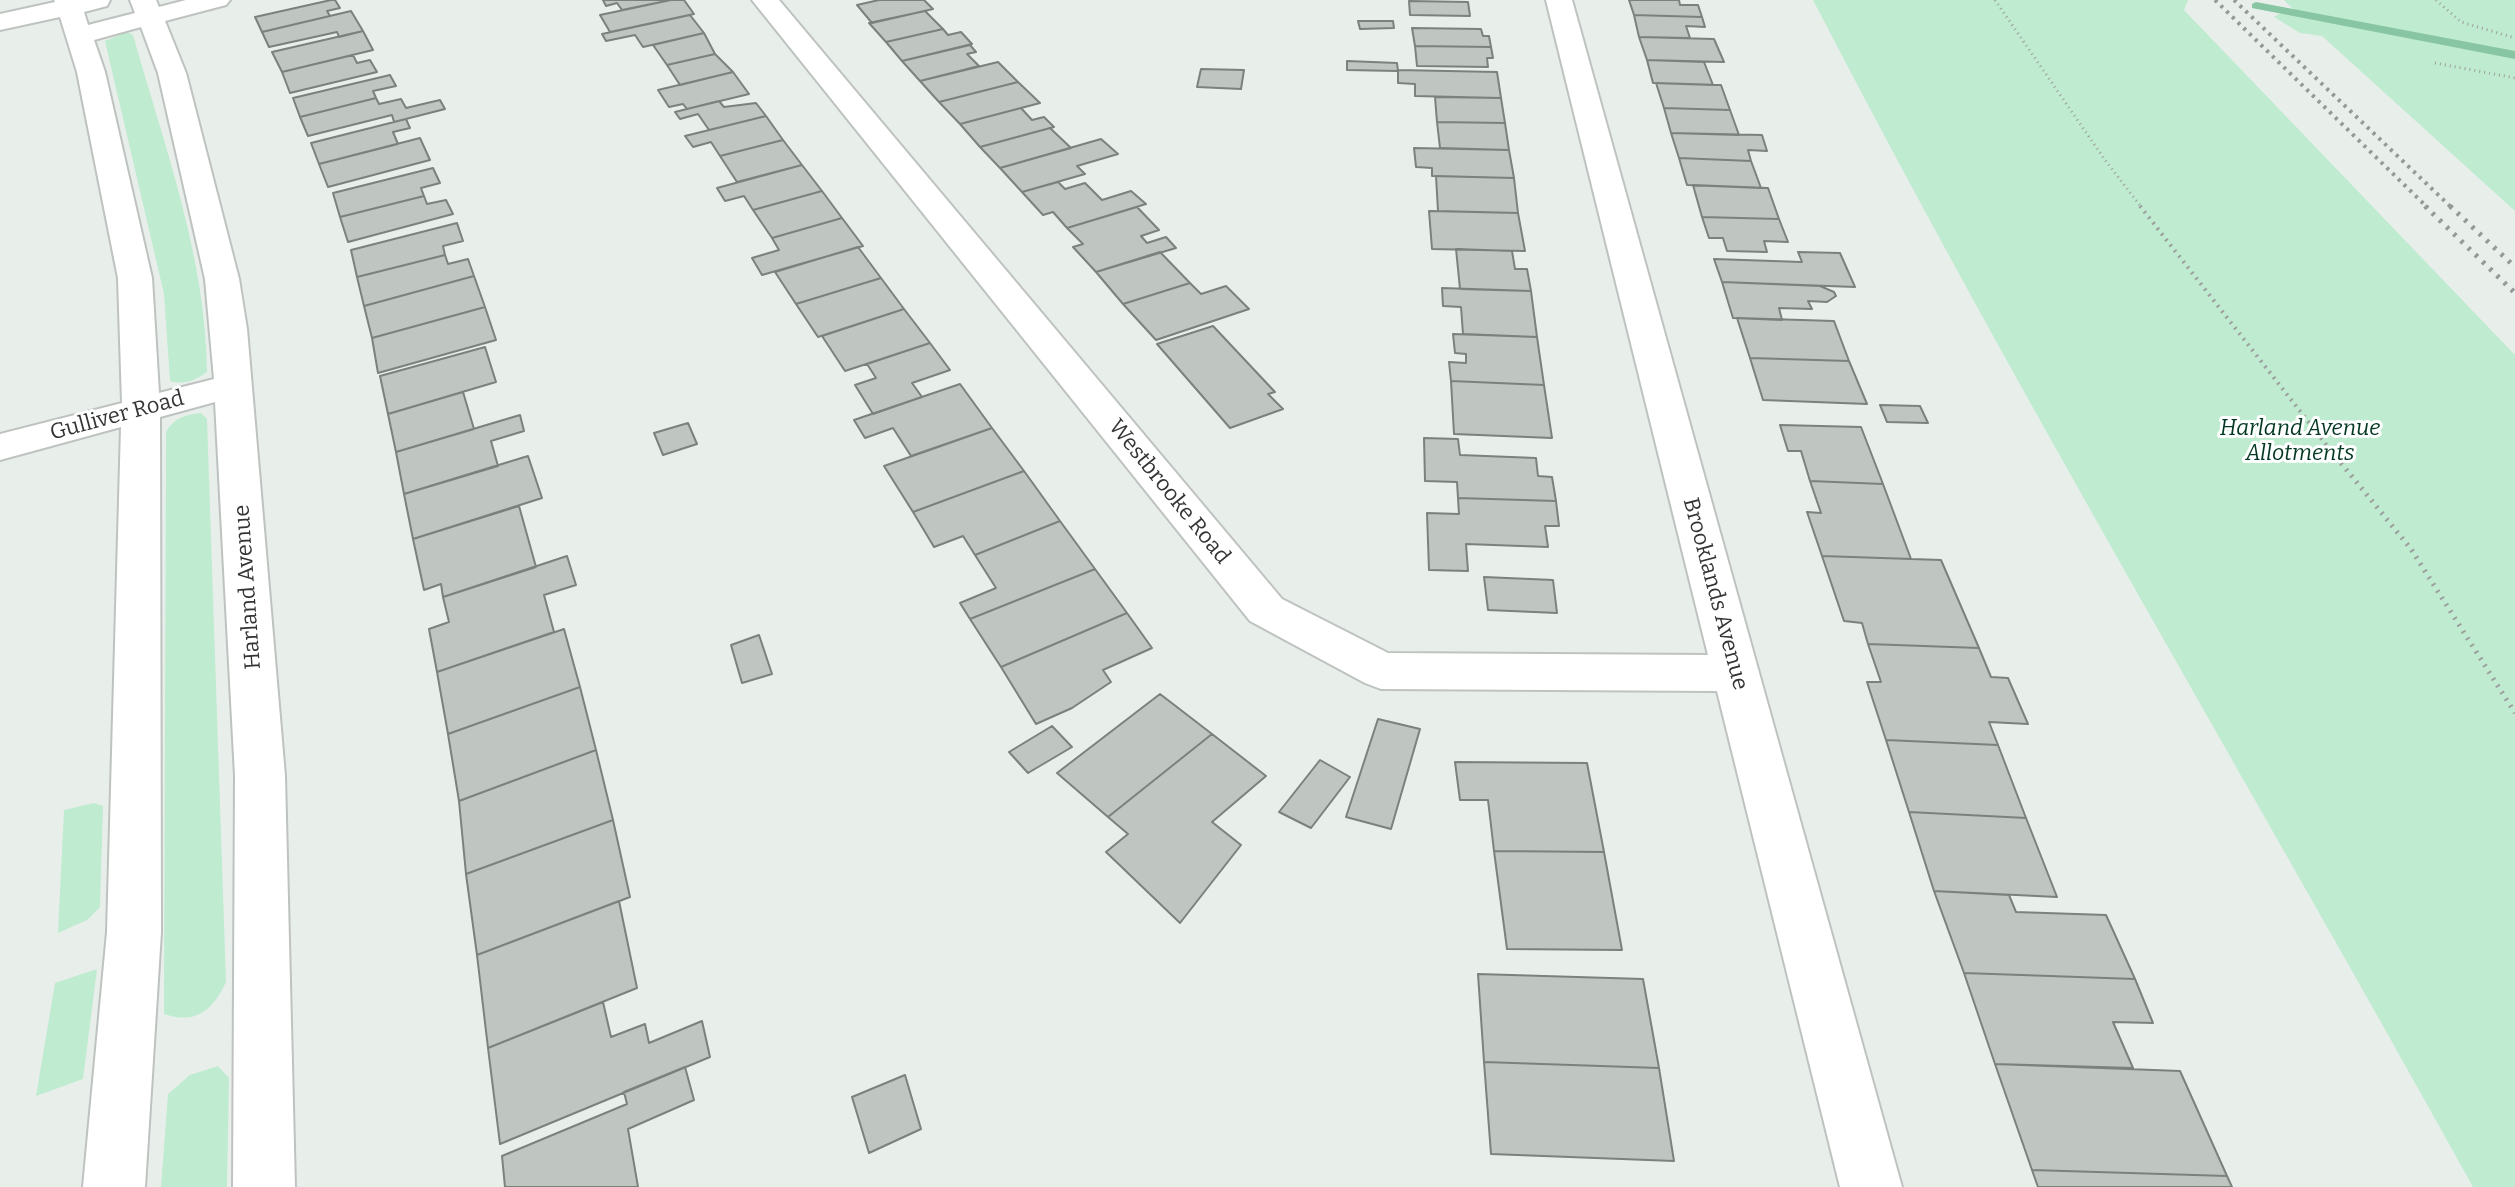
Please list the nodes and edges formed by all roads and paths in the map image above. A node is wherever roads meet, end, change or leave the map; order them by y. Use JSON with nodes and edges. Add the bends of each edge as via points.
{"nodes":[{"id":1,"x":217,"y":0,"type":"edge"},
{"id":2,"x":765,"y":0,"type":"edge"},
{"id":3,"x":1559,"y":0,"type":"edge"},
{"id":4,"x":1995,"y":0,"type":"edge"},
{"id":5,"x":2436,"y":0,"type":"edge"},
{"id":6,"x":147,"y":9,"type":"edge"},
{"id":7,"x":79,"y":10,"type":"edge"},
{"id":8,"x":0,"y":22,"type":"edge"},
{"id":9,"x":2515,"y":38,"type":"edge"},
{"id":10,"x":2435,"y":63,"type":"dead end"},
{"id":11,"x":2515,"y":78,"type":"edge"},
{"id":12,"x":234,"y":385,"type":"junction"},
{"id":13,"x":141,"y":410,"type":"junction"},
{"id":14,"x":0,"y":447,"type":"edge"},
{"id":15,"x":1736,"y":673,"type":"junction"},
{"id":16,"x":2515,"y":713,"type":"edge"},
{"id":17,"x":114,"y":1187,"type":"edge"},
{"id":18,"x":264,"y":1187,"type":"edge"},
{"id":19,"x":1871,"y":1187,"type":"edge"}],
"edges":[{"from":1,"to":6,"type":"street"},
{"from":2,"to":15,"type":"street","name":"Westbrooke Road","via":[[1266,610],[1381,671]]},
{"from":3,"to":15,"type":"street","name":"Brooklands Avenue"},
{"from":4,"to":16,"type":"path","via":[[2105,160],[2411,549]]},
{"from":5,"to":9,"type":"path","via":[[2468,27]]},
{"from":6,"to":7,"type":"street"},
{"from":6,"to":12,"type":"street","name":"Harland Avenue","via":[[172,73],[222,279]]},
{"from":7,"to":8,"type":"street"},
{"from":7,"to":13,"type":"street","via":[[135,278]]},
{"from":10,"to":11,"type":"path"},
{"from":12,"to":13,"type":"street","name":"Gulliver Road"},
{"from":12,"to":18,"type":"street","name":"Harland Avenue","via":[[260,776]]},
{"from":13,"to":14,"type":"street","name":"Gulliver Road"},
{"from":13,"to":17,"type":"street","via":[[134,932]]},
{"from":15,"to":19,"type":"street","name":"Brooklands Avenue"}]}
